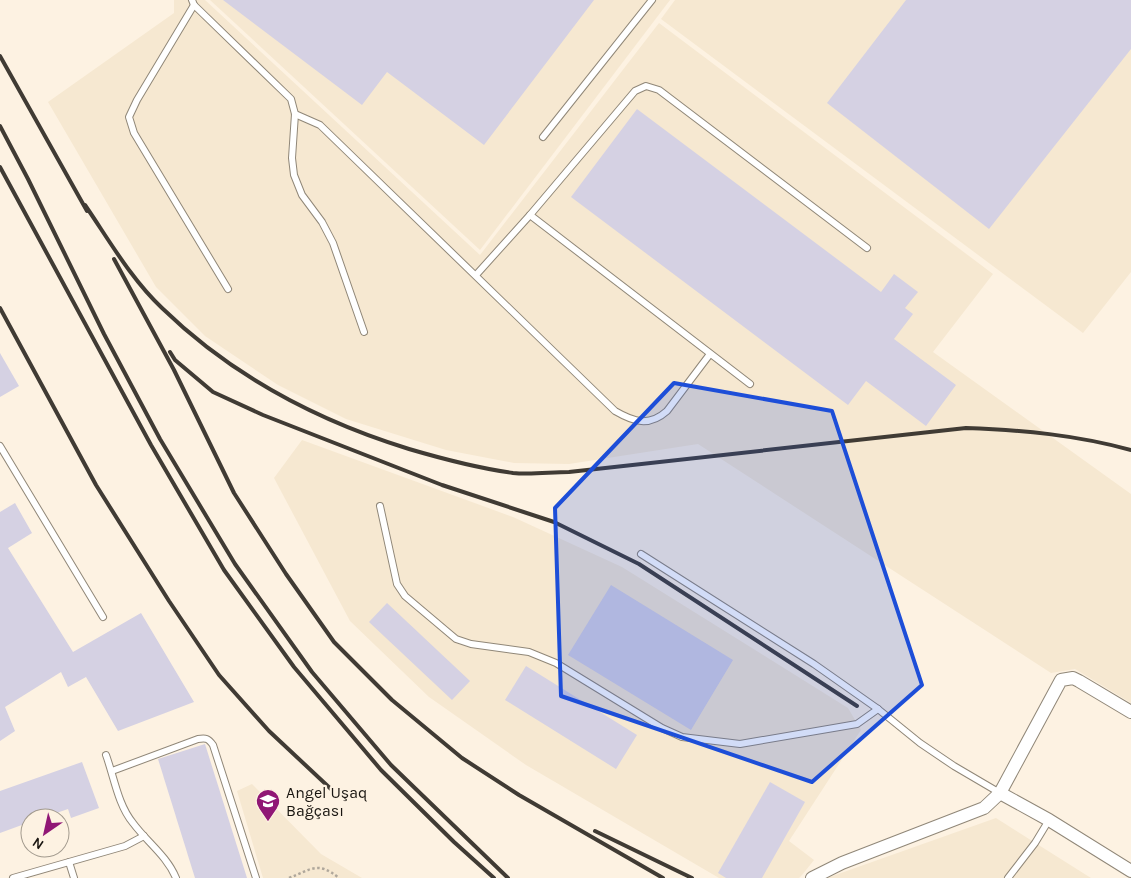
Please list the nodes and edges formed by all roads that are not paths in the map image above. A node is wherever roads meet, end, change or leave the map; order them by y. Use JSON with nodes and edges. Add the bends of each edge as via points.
{"nodes":[{"id":1,"x":652,"y":0,"type":"edge"},
{"id":2,"x":193,"y":2,"type":"edge"},
{"id":3,"x":295,"y":114,"type":"junction"},
{"id":4,"x":543,"y":138,"type":"dead end"},
{"id":5,"x":530,"y":215,"type":"junction"},
{"id":6,"x":867,"y":248,"type":"dead end"},
{"id":7,"x":476,"y":276,"type":"junction"},
{"id":8,"x":228,"y":289,"type":"dead end"},
{"id":9,"x":364,"y":332,"type":"dead end"},
{"id":10,"x":710,"y":354,"type":"junction"},
{"id":11,"x":750,"y":384,"type":"dead end"},
{"id":12,"x":0,"y":446,"type":"edge"},
{"id":13,"x":380,"y":506,"type":"dead end"},
{"id":14,"x":641,"y":554,"type":"dead end"},
{"id":15,"x":103,"y":616,"type":"dead end"},
{"id":16,"x":878,"y":709,"type":"junction"},
{"id":17,"x":1131,"y":712,"type":"edge"},
{"id":18,"x":106,"y":755,"type":"dead end"},
{"id":19,"x":112,"y":771,"type":"junction"},
{"id":20,"x":1000,"y":793,"type":"junction"},
{"id":21,"x":1048,"y":820,"type":"junction"},
{"id":22,"x":144,"y":836,"type":"junction"},
{"id":23,"x":69,"y":862,"type":"junction"},
{"id":24,"x":1131,"y":871,"type":"edge"},
{"id":25,"x":13,"y":878,"type":"edge"},
{"id":26,"x":74,"y":878,"type":"edge"},
{"id":27,"x":176,"y":878,"type":"edge"},
{"id":28,"x":256,"y":878,"type":"edge"},
{"id":29,"x":812,"y":878,"type":"edge"},
{"id":30,"x":1008,"y":878,"type":"edge"}],
"edges":[{"from":1,"to":4,"type":"lane"},
{"from":2,"to":3,"type":"lane","via":[[291,99]]},
{"from":2,"to":8,"type":"lane","via":[[129,117],[134,133]]},
{"from":3,"to":7,"type":"lane","via":[[320,125]]},
{"from":3,"to":9,"type":"lane","via":[[294,175],[302,195],[333,243]]},
{"from":5,"to":6,"type":"lane","via":[[634,91],[646,86],[659,90]]},
{"from":5,"to":7,"type":"lane"},
{"from":5,"to":10,"type":"lane"},
{"from":7,"to":10,"type":"lane","via":[[615,411],[628,419],[647,422],[667,411]]},
{"from":10,"to":11,"type":"lane"},
{"from":12,"to":15,"type":"lane"},
{"from":13,"to":16,"type":"lane","via":[[397,584],[406,596],[456,639],[528,652],[556,663],[682,737],[740,744],[857,724]]},
{"from":14,"to":16,"type":"lane","via":[[814,664]]},
{"from":16,"to":20,"type":"lane","via":[[933,752]]},
{"from":17,"to":20,"type":"street","via":[[1080,681],[1072,678],[1061,680]]},
{"from":18,"to":19,"type":"lane"},
{"from":19,"to":22,"type":"lane","via":[[125,810]]},
{"from":19,"to":28,"type":"lane","via":[[206,738],[213,745]]},
{"from":20,"to":21,"type":"street"},
{"from":20,"to":29,"type":"street","via":[[973,814],[842,863]]},
{"from":21,"to":24,"type":"street"},
{"from":21,"to":30,"type":"lane"},
{"from":22,"to":23,"type":"lane","via":[[125,846]]},
{"from":22,"to":27,"type":"lane","via":[[165,859]]},
{"from":23,"to":25,"type":"lane"},
{"from":23,"to":26,"type":"lane"}]}
